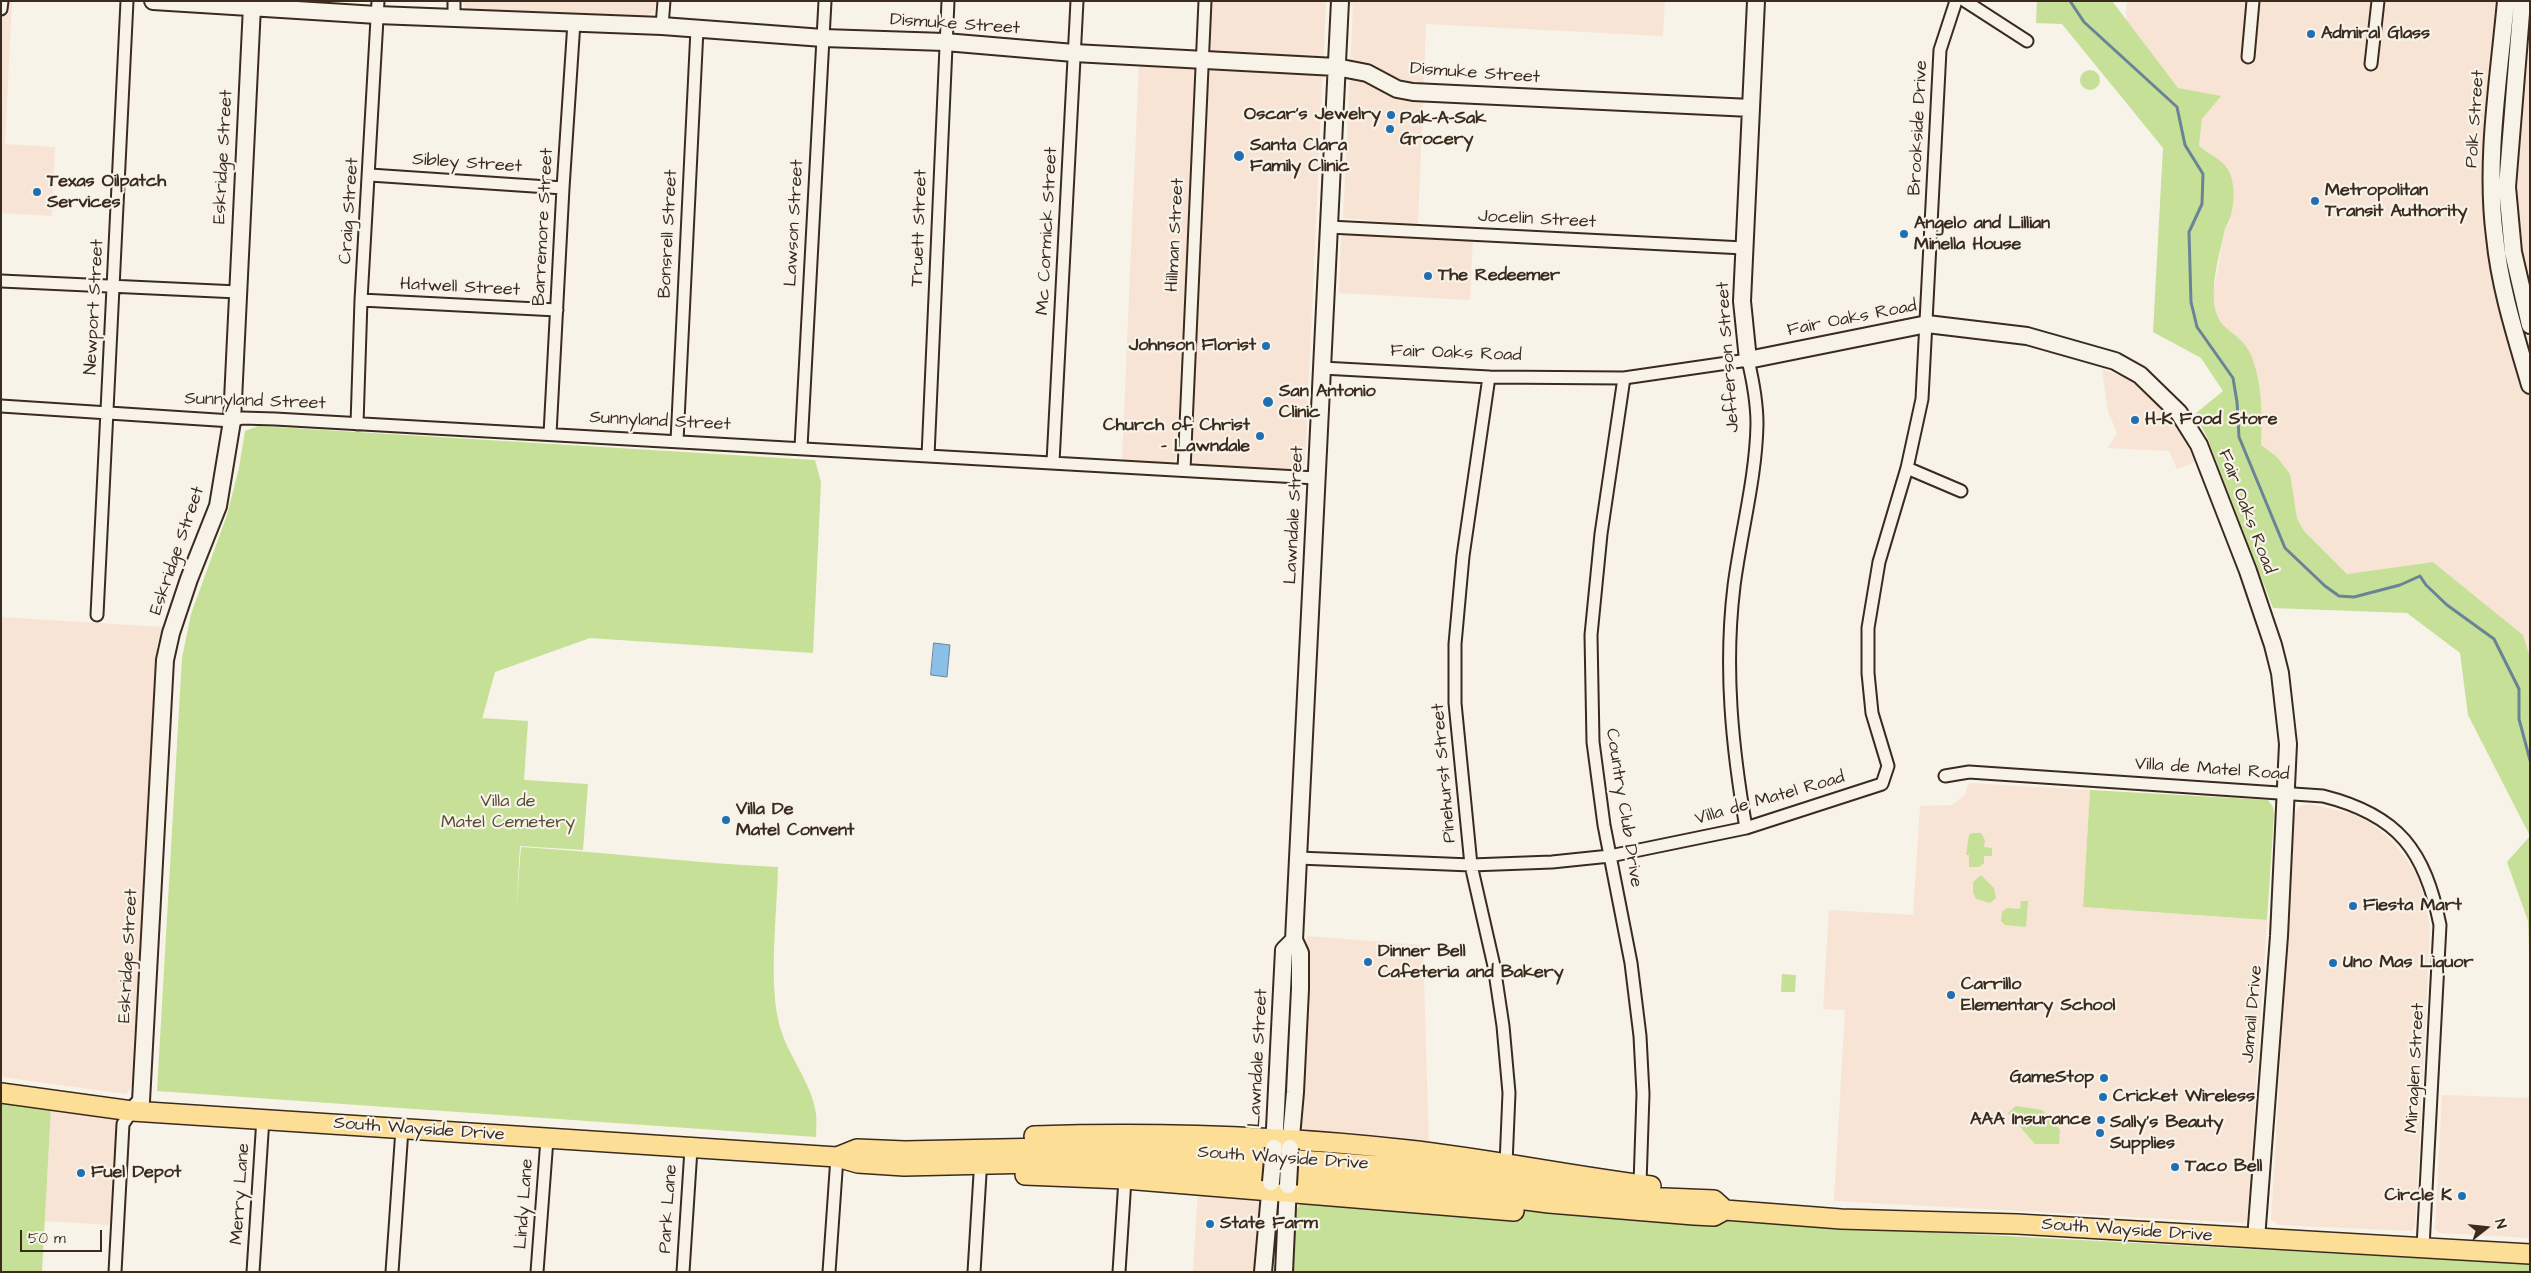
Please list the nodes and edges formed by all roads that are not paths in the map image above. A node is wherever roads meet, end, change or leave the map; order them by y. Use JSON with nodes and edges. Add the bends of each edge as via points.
{"nodes":[{"id":1,"x":2,"y":1,"type":"edge"},
{"id":2,"x":127,"y":1,"type":"edge"},
{"id":3,"x":153,"y":1,"type":"edge"},
{"id":4,"x":664,"y":1,"type":"edge"},
{"id":5,"x":825,"y":1,"type":"edge"},
{"id":6,"x":948,"y":1,"type":"edge"},
{"id":7,"x":1078,"y":1,"type":"edge"},
{"id":8,"x":1205,"y":1,"type":"edge"},
{"id":9,"x":1340,"y":1,"type":"edge"},
{"id":10,"x":1756,"y":1,"type":"edge"},
{"id":11,"x":1956,"y":1,"type":"edge"},
{"id":12,"x":1965,"y":1,"type":"edge"},
{"id":13,"x":2253,"y":1,"type":"edge"},
{"id":14,"x":2378,"y":1,"type":"edge"},
{"id":15,"x":2506,"y":1,"type":"edge"},
{"id":16,"x":2522,"y":1,"type":"edge"},
{"id":17,"x":252,"y":4,"type":"edge"},
{"id":18,"x":378,"y":8,"type":"edge"},
{"id":19,"x":1,"y":9,"type":"edge"},
{"id":20,"x":454,"y":9,"type":"edge"},
{"id":21,"x":574,"y":22,"type":"junction"},
{"id":22,"x":662,"y":26,"type":"junction"},
{"id":23,"x":697,"y":29,"type":"junction"},
{"id":24,"x":823,"y":38,"type":"junction"},
{"id":25,"x":2027,"y":41,"type":"dead end"},
{"id":26,"x":945,"y":42,"type":"junction"},
{"id":27,"x":1074,"y":53,"type":"junction"},
{"id":28,"x":2248,"y":56,"type":"dead end"},
{"id":29,"x":1202,"y":61,"type":"junction"},
{"id":30,"x":2372,"y":64,"type":"dead end"},
{"id":31,"x":1336,"y":67,"type":"junction"},
{"id":32,"x":1751,"y":108,"type":"junction"},
{"id":33,"x":2504,"y":117,"type":"junction"},
{"id":34,"x":370,"y":175,"type":"junction"},
{"id":35,"x":563,"y":188,"type":"junction"},
{"id":36,"x":1329,"y":227,"type":"junction"},
{"id":37,"x":1744,"y":248,"type":"junction"},
{"id":38,"x":2518,"y":276,"type":"junction"},
{"id":39,"x":2502,"y":280,"type":"junction"},
{"id":40,"x":1,"y":282,"type":"edge"},
{"id":41,"x":114,"y":288,"type":"junction"},
{"id":42,"x":238,"y":292,"type":"junction"},
{"id":43,"x":361,"y":300,"type":"junction"},
{"id":44,"x":557,"y":310,"type":"junction"},
{"id":45,"x":2517,"y":310,"type":"junction"},
{"id":46,"x":1927,"y":324,"type":"junction"},
{"id":47,"x":2530,"y":325,"type":"edge"},
{"id":48,"x":1748,"y":360,"type":"junction"},
{"id":49,"x":1322,"y":368,"type":"junction"},
{"id":50,"x":1489,"y":377,"type":"junction"},
{"id":51,"x":1624,"y":378,"type":"junction"},
{"id":52,"x":2530,"y":385,"type":"edge"},
{"id":53,"x":1,"y":406,"type":"edge"},
{"id":54,"x":108,"y":412,"type":"junction"},
{"id":55,"x":232,"y":421,"type":"junction"},
{"id":56,"x":357,"y":424,"type":"junction"},
{"id":57,"x":550,"y":434,"type":"junction"},
{"id":58,"x":677,"y":441,"type":"junction"},
{"id":59,"x":801,"y":447,"type":"junction"},
{"id":60,"x":928,"y":456,"type":"junction"},
{"id":61,"x":1053,"y":462,"type":"junction"},
{"id":62,"x":1907,"y":468,"type":"junction"},
{"id":63,"x":1184,"y":470,"type":"junction"},
{"id":64,"x":1316,"y":478,"type":"junction"},
{"id":65,"x":1960,"y":491,"type":"dead end"},
{"id":66,"x":97,"y":615,"type":"dead end"},
{"id":67,"x":1887,"y":774,"type":"joint"},
{"id":68,"x":1945,"y":776,"type":"dead end"},
{"id":69,"x":2287,"y":792,"type":"junction"},
{"id":70,"x":1746,"y":828,"type":"junction"},
{"id":71,"x":1610,"y":856,"type":"junction"},
{"id":72,"x":1298,"y":858,"type":"junction"},
{"id":73,"x":1471,"y":864,"type":"junction"},
{"id":74,"x":2433,"y":892,"type":"joint"},
{"id":75,"x":1294,"y":940,"type":"junction"},
{"id":76,"x":1282,"y":987,"type":"junction"},
{"id":77,"x":1300,"y":989,"type":"junction"},
{"id":78,"x":1,"y":1093,"type":"edge"},
{"id":79,"x":132,"y":1111,"type":"junction"},
{"id":80,"x":263,"y":1118,"type":"junction"},
{"id":81,"x":402,"y":1129,"type":"junction"},
{"id":82,"x":547,"y":1139,"type":"junction"},
{"id":83,"x":1282,"y":1143,"type":"junction"},
{"id":84,"x":691,"y":1149,"type":"junction"},
{"id":85,"x":837,"y":1157,"type":"junction"},
{"id":86,"x":905,"y":1159,"type":"junction"},
{"id":87,"x":1506,"y":1164,"type":"junction"},
{"id":88,"x":980,"y":1174,"type":"junction"},
{"id":89,"x":1125,"y":1179,"type":"junction"},
{"id":90,"x":1640,"y":1184,"type":"junction"},
{"id":91,"x":1279,"y":1188,"type":"junction"},
{"id":92,"x":1698,"y":1208,"type":"junction"},
{"id":93,"x":2256,"y":1239,"type":"junction"},
{"id":94,"x":2424,"y":1247,"type":"junction"},
{"id":95,"x":2530,"y":1254,"type":"edge"},
{"id":96,"x":116,"y":1272,"type":"edge"},
{"id":97,"x":253,"y":1272,"type":"edge"},
{"id":98,"x":392,"y":1272,"type":"edge"},
{"id":99,"x":537,"y":1272,"type":"edge"},
{"id":100,"x":683,"y":1272,"type":"edge"},
{"id":101,"x":829,"y":1272,"type":"edge"},
{"id":102,"x":974,"y":1272,"type":"edge"},
{"id":103,"x":1119,"y":1272,"type":"edge"},
{"id":104,"x":1264,"y":1272,"type":"edge"},
{"id":105,"x":1284,"y":1272,"type":"edge"}],
"edges":[{"from":1,"to":19,"type":"street"},
{"from":2,"to":41,"type":"street","name":"Newport Street"},
{"from":3,"to":17,"type":"street","name":"Dismuke Street"},
{"from":4,"to":22,"type":"street"},
{"from":5,"to":24,"type":"street","name":"Lawson Street"},
{"from":6,"to":26,"type":"street","name":"Truett Street"},
{"from":7,"to":27,"type":"street","name":"Mc Cormick Street"},
{"from":8,"to":29,"type":"street","name":"Hillman Street"},
{"from":9,"to":31,"type":"street","name":"Lawndale Street"},
{"from":10,"to":32,"type":"street","name":"Jefferson Street"},
{"from":11,"to":46,"type":"street","name":"Brookside Drive","via":[[1940,50]]},
{"from":12,"to":25,"type":"street"},
{"from":13,"to":28,"type":"street"},
{"from":14,"to":30,"type":"street"},
{"from":15,"to":33,"type":"street","name":"Polk Street"},
{"from":16,"to":33,"type":"street","name":"Polk Street"},
{"from":17,"to":18,"type":"street","name":"Dismuke Street"},
{"from":17,"to":42,"type":"street","name":"Eskridge Street"},
{"from":18,"to":20,"type":"street","name":"Dismuke Street"},
{"from":18,"to":34,"type":"street","name":"Craig Street"},
{"from":20,"to":21,"type":"street","name":"Dismuke Street"},
{"from":21,"to":22,"type":"street","name":"Dismuke Street"},
{"from":21,"to":35,"type":"street","name":"Barremore Street"},
{"from":22,"to":23,"type":"street","name":"Dismuke Street"},
{"from":23,"to":24,"type":"street","name":"Dismuke Street"},
{"from":23,"to":58,"type":"street","name":"Bonsrell Street"},
{"from":24,"to":26,"type":"street","name":"Dismuke Street"},
{"from":24,"to":59,"type":"street","name":"Lawson Street"},
{"from":26,"to":27,"type":"street","name":"Dismuke Street"},
{"from":26,"to":60,"type":"street","name":"Truett Street"},
{"from":27,"to":29,"type":"street","name":"Dismuke Street"},
{"from":27,"to":61,"type":"street","name":"Mc Cormick Street"},
{"from":29,"to":31,"type":"street","name":"Dismuke Street"},
{"from":29,"to":63,"type":"street","name":"Hillman Street"},
{"from":31,"to":32,"type":"street","name":"Dismuke Street","via":[[1367,73],[1396,89],[1413,92]]},
{"from":31,"to":36,"type":"street","name":"Lawndale Street"},
{"from":32,"to":37,"type":"street","name":"Jefferson Street"},
{"from":33,"to":38,"type":"street","name":"Polk Street","via":[[2509,227]]},
{"from":33,"to":39,"type":"street","name":"Polk Street","via":[[2492,174],[2494,236]]},
{"from":34,"to":35,"type":"street","name":"Sibley Street"},
{"from":34,"to":43,"type":"street","name":"Craig Street"},
{"from":35,"to":44,"type":"street","name":"Barremore Street"},
{"from":36,"to":37,"type":"street","name":"Jocelin Street"},
{"from":36,"to":49,"type":"street","name":"Lawndale Street"},
{"from":37,"to":48,"type":"street","name":"Jefferson Street","via":[[1742,301]]},
{"from":38,"to":39,"type":"street"},
{"from":38,"to":45,"type":"street","name":"Polk Street"},
{"from":39,"to":45,"type":"street","name":"Polk Street"},
{"from":40,"to":41,"type":"street"},
{"from":41,"to":42,"type":"street"},
{"from":41,"to":54,"type":"street","name":"Newport Street"},
{"from":42,"to":55,"type":"street","name":"Eskridge Street"},
{"from":43,"to":44,"type":"street","name":"Hatwell Street"},
{"from":43,"to":56,"type":"street","name":"Craig Street"},
{"from":44,"to":57,"type":"street","name":"Barremore Street"},
{"from":45,"to":47,"type":"street","name":"Polk Street"},
{"from":45,"to":52,"type":"street","name":"Polk Street"},
{"from":46,"to":48,"type":"street","name":"Fair Oaks Road"},
{"from":46,"to":62,"type":"street","name":"Brookside Drive","via":[[1922,399]]},
{"from":46,"to":69,"type":"street","name":"Fair Oaks Road","via":[[2027,336],[2115,361],[2140,376],[2179,413],[2199,445],[2273,645],[2280,673],[2288,744]]},
{"from":48,"to":51,"type":"street","name":"Fair Oaks Road"},
{"from":48,"to":70,"type":"street","name":"Jefferson Street","via":[[1755,392],[1756,443],[1734,587],[1729,689],[1734,758]]},
{"from":49,"to":50,"type":"street","name":"Fair Oaks Road"},
{"from":49,"to":64,"type":"street","name":"Lawndale Street"},
{"from":50,"to":51,"type":"street","name":"Fair Oaks Road"},
{"from":50,"to":73,"type":"street","name":"Pinehurst Street","via":[[1462,556],[1455,644],[1455,703]]},
{"from":51,"to":71,"type":"street","name":"Country Club Drive","via":[[1601,534],[1591,635],[1592,742]]},
{"from":53,"to":54,"type":"street","name":"Sunnyland Street"},
{"from":54,"to":55,"type":"street","name":"Sunnyland Street"},
{"from":54,"to":66,"type":"street","name":"Newport Street"},
{"from":55,"to":56,"type":"street","name":"Sunnyland Street","via":[[242,418]]},
{"from":55,"to":79,"type":"street","name":"Eskridge Street","via":[[218,506],[189,578],[165,660],[141,1101]]},
{"from":56,"to":57,"type":"street","name":"Sunnyland Street"},
{"from":57,"to":58,"type":"street","name":"Sunnyland Street"},
{"from":58,"to":59,"type":"street","name":"Sunnyland Street"},
{"from":59,"to":60,"type":"street","name":"Sunnyland Street","via":[[822,451]]},
{"from":60,"to":61,"type":"street","name":"Sunnyland Street"},
{"from":61,"to":63,"type":"street","name":"Sunnyland Street"},
{"from":62,"to":65,"type":"street"},
{"from":62,"to":67,"type":"street","name":"Brookside Drive","via":[[1879,562],[1868,628],[1872,713],[1886,758]]},
{"from":63,"to":64,"type":"street","name":"Sunnyland Street"},
{"from":64,"to":72,"type":"street","name":"Lawndale Street"},
{"from":67,"to":70,"type":"street","name":"Villa de Matel Road","via":[[1882,784],[1864,791]]},
{"from":68,"to":69,"type":"street","name":"Villa de Matel Road","via":[[1969,772]]},
{"from":69,"to":74,"type":"street","name":"Villa de Matel Road","via":[[2347,802],[2389,824],[2411,848],[2427,874]]},
{"from":69,"to":93,"type":"street","name":"Jamail Drive"},
{"from":70,"to":71,"type":"street","name":"Villa de Matel Road"},
{"from":71,"to":73,"type":"street","name":"Villa de Matel Road","via":[[1552,862]]},
{"from":71,"to":90,"type":"street","name":"Country Club Drive","via":[[1631,963],[1640,1036]]},
{"from":72,"to":73,"type":"street","name":"Villa de Matel Road"},
{"from":72,"to":75,"type":"street","name":"Lawndale Street"},
{"from":73,"to":87,"type":"street","name":"Pinehurst Street","via":[[1494,966],[1503,1026],[1508,1092]]},
{"from":74,"to":94,"type":"street","name":"Miraglen Street","via":[[2440,925]]},
{"from":75,"to":76,"type":"street","name":"Lawndale Street","via":[[1284,950]]},
{"from":75,"to":77,"type":"street","name":"Lawndale Street","via":[[1300,953]]},
{"from":76,"to":77,"type":"street"},
{"from":76,"to":83,"type":"street","name":"Lawndale Street"},
{"from":77,"to":83,"type":"street","name":"Lawndale Street"},
{"from":78,"to":79,"type":"main road","name":"South Wayside Drive"},
{"from":79,"to":80,"type":"main road","name":"South Wayside Drive"},
{"from":79,"to":96,"type":"street","via":[[123,1124]]},
{"from":80,"to":81,"type":"main road","name":"South Wayside Drive"},
{"from":80,"to":97,"type":"street","name":"Merry Lane"},
{"from":81,"to":82,"type":"main road","name":"South Wayside Drive"},
{"from":81,"to":98,"type":"street"},
{"from":82,"to":84,"type":"main road","name":"South Wayside Drive"},
{"from":82,"to":99,"type":"street","name":"Lindy Lane"},
{"from":83,"to":86,"type":"main road","via":[[1117,1133],[1032,1136],[948,1140]]},
{"from":83,"to":87,"type":"main road","via":[[1407,1150]]},
{"from":83,"to":91,"type":"street","name":"Lawndale Street","bridge":true},
{"from":84,"to":85,"type":"main road","name":"South Wayside Drive"},
{"from":84,"to":100,"type":"street","name":"Park Lane"},
{"from":85,"to":86,"type":"main road","name":"South Wayside Drive","via":[[858,1163]]},
{"from":85,"to":101,"type":"street"},
{"from":86,"to":88,"type":"main road","via":[[948,1173]]},
{"from":86,"to":92,"type":"main road","name":"South Wayside Drive","via":[[1047,1148],[1180,1151],[1406,1168],[1640,1197]]},
{"from":87,"to":90,"type":"main road"},
{"from":88,"to":89,"type":"main road"},
{"from":88,"to":102,"type":"street"},
{"from":89,"to":91,"type":"main road"},
{"from":89,"to":103,"type":"street"},
{"from":90,"to":92,"type":"main road","via":[[1660,1187]]},
{"from":91,"to":92,"type":"main road","via":[[1612,1219]]},
{"from":91,"to":104,"type":"street","name":"Lawndale Street"},
{"from":91,"to":105,"type":"street","name":"Lawndale Street"},
{"from":92,"to":93,"type":"main road","name":"South Wayside Drive","via":[[1714,1200],[1725,1210],[1841,1219],[2016,1224]]},
{"from":93,"to":94,"type":"main road","name":"South Wayside Drive"},
{"from":94,"to":95,"type":"main road","name":"South Wayside Drive"}]}
